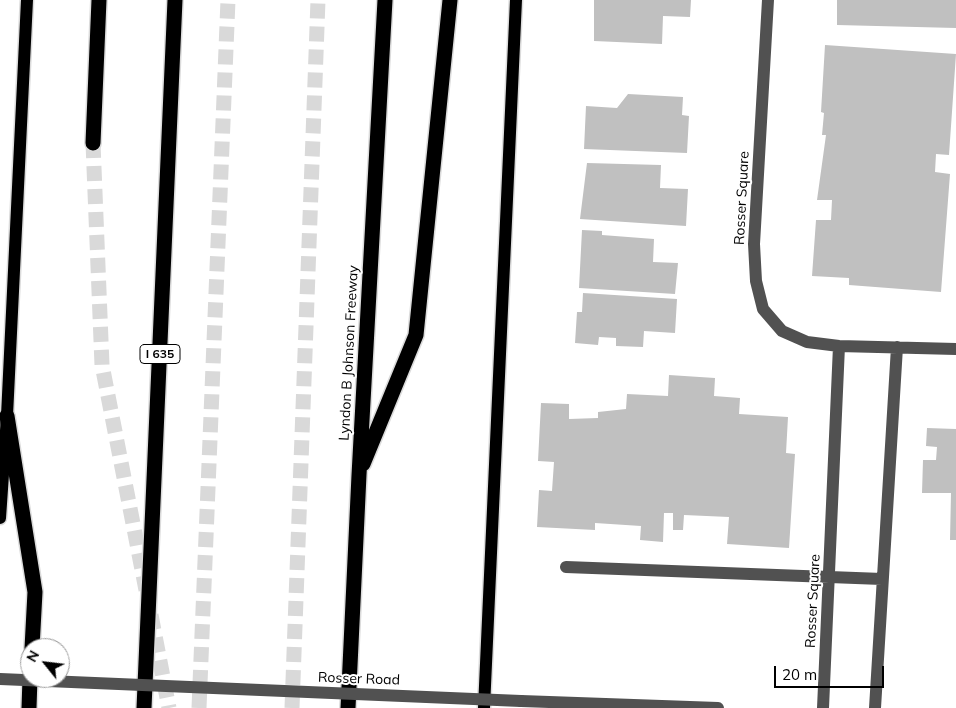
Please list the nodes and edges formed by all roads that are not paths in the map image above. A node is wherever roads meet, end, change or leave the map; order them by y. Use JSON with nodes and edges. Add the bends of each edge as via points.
{"nodes":[{"id":1,"x":27,"y":0,"type":"edge"},
{"id":2,"x":99,"y":0,"type":"edge"},
{"id":3,"x":175,"y":0,"type":"edge"},
{"id":4,"x":385,"y":0,"type":"edge"},
{"id":5,"x":450,"y":0,"type":"edge"},
{"id":6,"x":516,"y":0,"type":"edge"},
{"id":7,"x":768,"y":0,"type":"edge"},
{"id":8,"x":93,"y":143,"type":"tunnel mouth"},
{"id":9,"x":839,"y":346,"type":"junction"},
{"id":10,"x":897,"y":348,"type":"junction"},
{"id":11,"x":956,"y":349,"type":"edge"},
{"id":12,"x":7,"y":416,"type":"junction"},
{"id":13,"x":359,"y":475,"type":"junction"},
{"id":14,"x":0,"y":518,"type":"edge"},
{"id":15,"x":566,"y":567,"type":"dead end"},
{"id":16,"x":830,"y":577,"type":"junction"},
{"id":17,"x":882,"y":579,"type":"junction"},
{"id":18,"x":33,"y":638,"type":"edge"},
{"id":19,"x":0,"y":679,"type":"edge"},
{"id":20,"x":30,"y":688,"type":"edge"},
{"id":21,"x":529,"y":704,"type":"edge"},
{"id":22,"x":29,"y":708,"type":"edge"},
{"id":23,"x":144,"y":708,"type":"edge"},
{"id":24,"x":348,"y":708,"type":"edge"},
{"id":25,"x":484,"y":708,"type":"edge"},
{"id":26,"x":718,"y":708,"type":"edge"},
{"id":27,"x":823,"y":708,"type":"edge"},
{"id":28,"x":875,"y":708,"type":"edge"}],
"edges":[{"from":1,"to":12,"type":"main road"},
{"from":2,"to":8,"type":"highway"},
{"from":3,"to":23,"type":"highway","number":"I 635"},
{"from":4,"to":13,"type":"highway","name":"Lyndon B Johnson Freeway"},
{"from":5,"to":13,"type":"highway","via":[[416,335]]},
{"from":6,"to":25,"type":"main road"},
{"from":7,"to":9,"type":"street","name":"Rosser Square","via":[[754,244],[756,281],[764,309],[782,331],[806,342]]},
{"from":9,"to":10,"type":"street","name":"Rosser Square"},
{"from":9,"to":16,"type":"street","name":"Rosser Square"},
{"from":10,"to":11,"type":"street","name":"Rosser Square"},
{"from":10,"to":17,"type":"street"},
{"from":12,"to":14,"type":"main road"},
{"from":12,"to":18,"type":"highway","via":[[35,592]]},
{"from":13,"to":24,"type":"highway","name":"Lyndon B Johnson Freeway"},
{"from":15,"to":16,"type":"street"},
{"from":16,"to":17,"type":"street"},
{"from":16,"to":27,"type":"street","name":"Rosser Square"},
{"from":17,"to":28,"type":"street"},
{"from":19,"to":21,"type":"street","name":"Rosser Road","bridge":true},
{"from":20,"to":22,"type":"highway"},
{"from":21,"to":26,"type":"street","name":"Rosser Road"}]}
